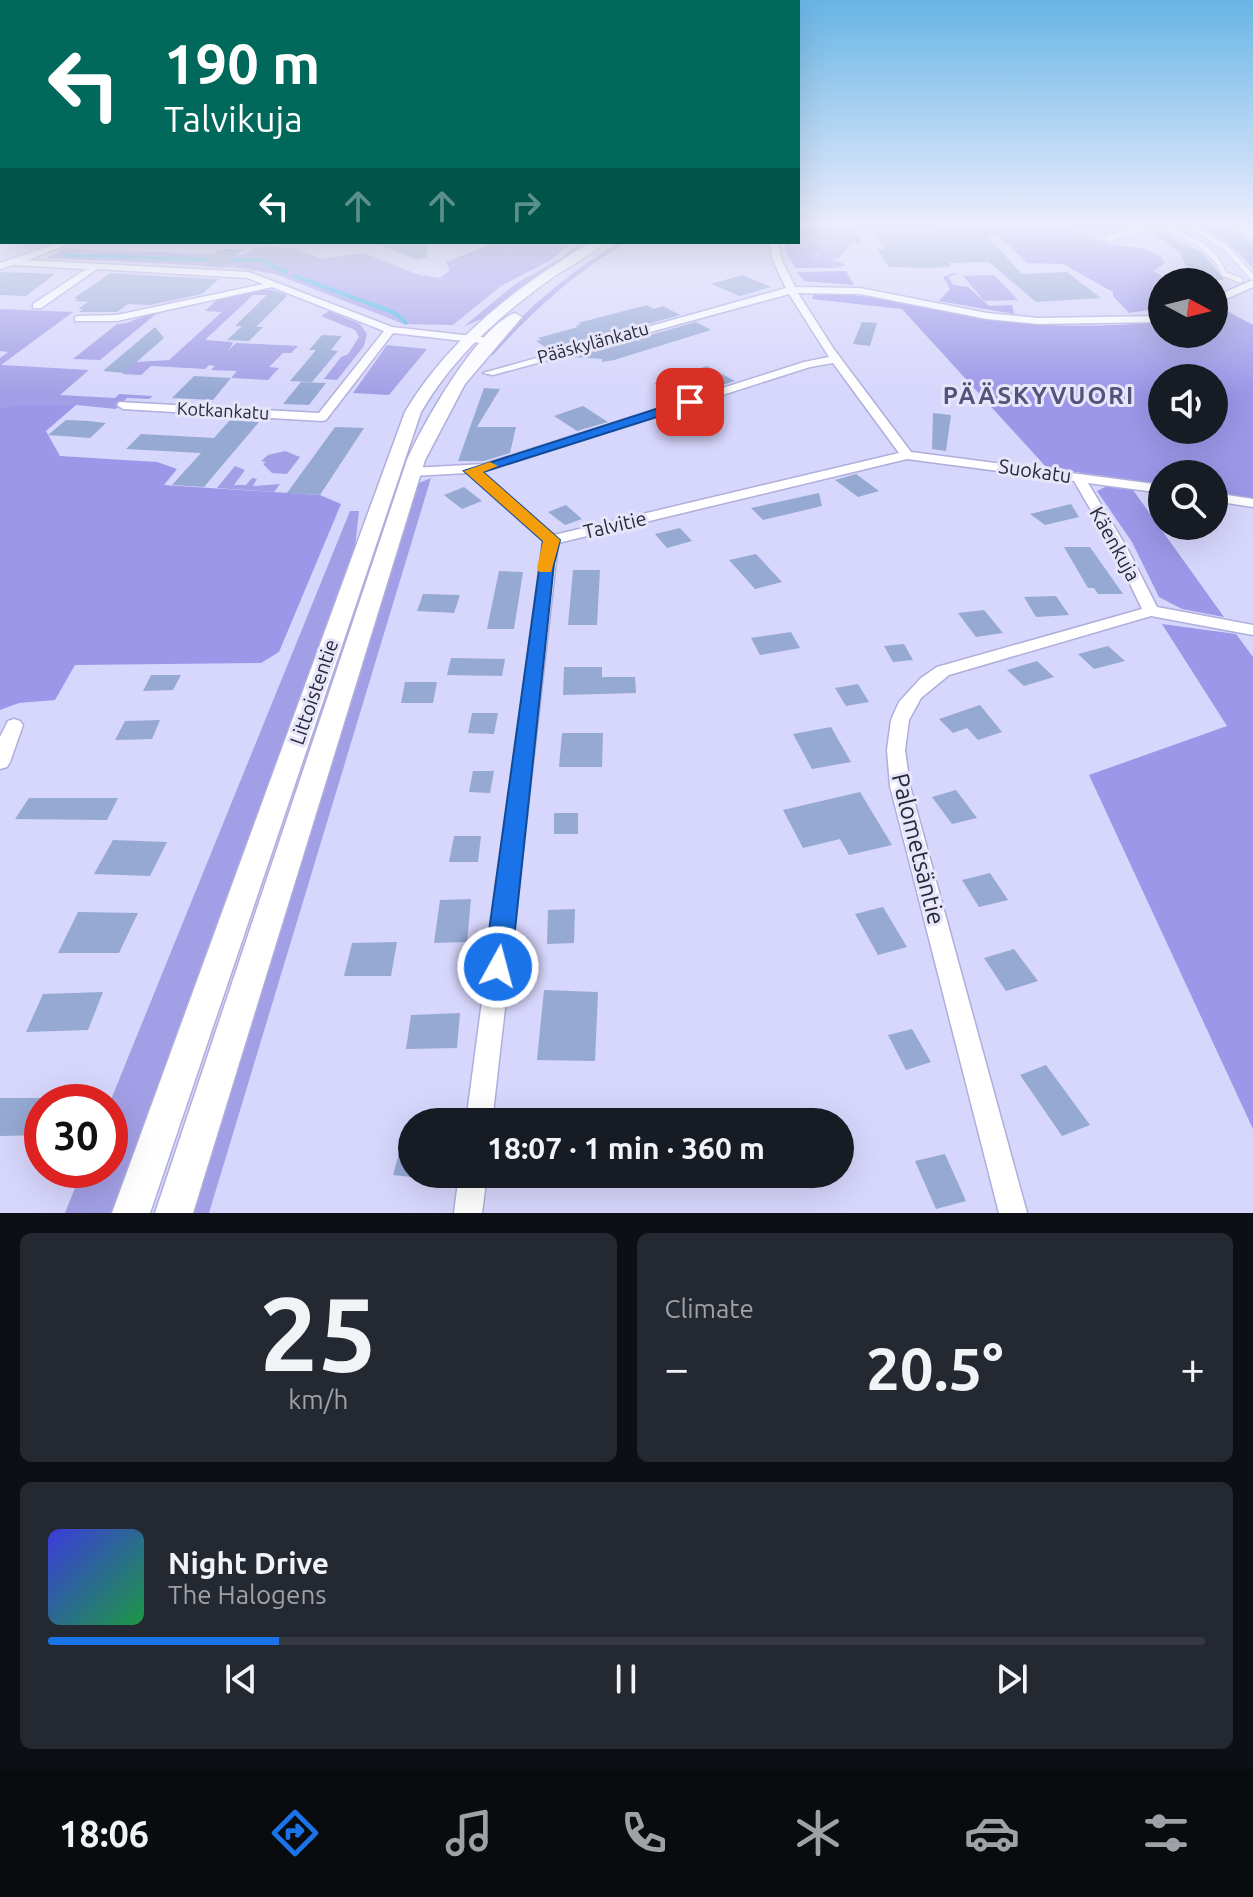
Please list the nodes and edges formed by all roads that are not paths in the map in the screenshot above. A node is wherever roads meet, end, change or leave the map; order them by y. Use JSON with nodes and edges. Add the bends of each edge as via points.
{"nodes":[{"id":1,"x":74,"y":281,"type":"edge"},
{"id":2,"x":265,"y":281,"type":"edge"},
{"id":3,"x":546,"y":281,"type":"edge"},
{"id":4,"x":560,"y":281,"type":"edge"},
{"id":5,"x":786,"y":281,"type":"edge"},
{"id":6,"x":1252,"y":281,"type":"edge"},
{"id":7,"x":276,"y":284,"type":"junction"},
{"id":8,"x":791,"y":290,"type":"junction"},
{"id":9,"x":1228,"y":293,"type":"edge"},
{"id":10,"x":37,"y":306,"type":"dead end"},
{"id":11,"x":79,"y":319,"type":"dead end"},
{"id":12,"x":1148,"y":319,"type":"edge"},
{"id":13,"x":390,"y":330,"type":"junction"},
{"id":14,"x":468,"y":338,"type":"junction"},
{"id":15,"x":490,"y":341,"type":"junction"},
{"id":16,"x":838,"y":359,"type":"junction"},
{"id":17,"x":489,"y":373,"type":"dead end"},
{"id":18,"x":123,"y":405,"type":"dead end"},
{"id":19,"x":907,"y":455,"type":"junction"},
{"id":20,"x":472,"y":471,"type":"junction"},
{"id":21,"x":412,"y":472,"type":"junction"},
{"id":22,"x":1078,"y":477,"type":"junction"},
{"id":23,"x":1148,"y":487,"type":"edge"},
{"id":24,"x":1228,"y":499,"type":"edge"},
{"id":25,"x":1253,"y":503,"type":"edge"},
{"id":26,"x":551,"y":540,"type":"junction"},
{"id":27,"x":1151,"y":611,"type":"junction"},
{"id":28,"x":1253,"y":630,"type":"edge"},
{"id":29,"x":14,"y":725,"type":"dead end"},
{"id":30,"x":0,"y":762,"type":"edge"},
{"id":31,"x":481,"y":1108,"type":"edge"},
{"id":32,"x":471,"y":1188,"type":"edge"},
{"id":33,"x":131,"y":1213,"type":"edge"},
{"id":34,"x":174,"y":1213,"type":"edge"},
{"id":35,"x":468,"y":1213,"type":"edge"},
{"id":36,"x":1013,"y":1213,"type":"edge"}],
"edges":[{"from":1,"to":10,"type":"street"},
{"from":2,"to":7,"type":"street"},
{"from":3,"to":14,"type":"main road","name":"Littoistentie"},
{"from":4,"to":15,"type":"main road","name":"Littoistentie"},
{"from":5,"to":8,"type":"street"},
{"from":6,"to":9,"type":"street"},
{"from":7,"to":11,"type":"street","via":[[117,318]]},
{"from":7,"to":13,"type":"street"},
{"from":8,"to":12,"type":"street","name":"Pääskylänkatu","via":[[860,291],[1038,321]]},
{"from":8,"to":16,"type":"street"},
{"from":8,"to":17,"type":"street","name":"Pääskylänkatu"},
{"from":13,"to":14,"type":"street"},
{"from":13,"to":18,"type":"street","name":"Kotkankatu","via":[[322,417]]},
{"from":14,"to":15,"type":"street"},
{"from":14,"to":33,"type":"main road","name":"Littoistentie","via":[[419,399],[405,430]]},
{"from":15,"to":21,"type":"main road","name":"Littoistentie","via":[[440,408]]},
{"from":16,"to":19,"type":"street"},
{"from":16,"to":20,"type":"street"},
{"from":19,"to":22,"type":"street","name":"Suokatu"},
{"from":19,"to":26,"type":"street","name":"Talvitie"},
{"from":20,"to":21,"type":"street"},
{"from":20,"to":26,"type":"street"},
{"from":21,"to":34,"type":"main road","name":"Littoistentie"},
{"from":22,"to":23,"type":"street","name":"Suokatu"},
{"from":22,"to":27,"type":"street","name":"Käenkuja"},
{"from":24,"to":25,"type":"street"},
{"from":26,"to":31,"type":"street"},
{"from":27,"to":28,"type":"street","name":"Palometsäntie"},
{"from":27,"to":36,"type":"street","name":"Palometsäntie","via":[[943,671],[910,696],[896,733],[900,786]]},
{"from":29,"to":30,"type":"street"},
{"from":32,"to":35,"type":"street"}]}
